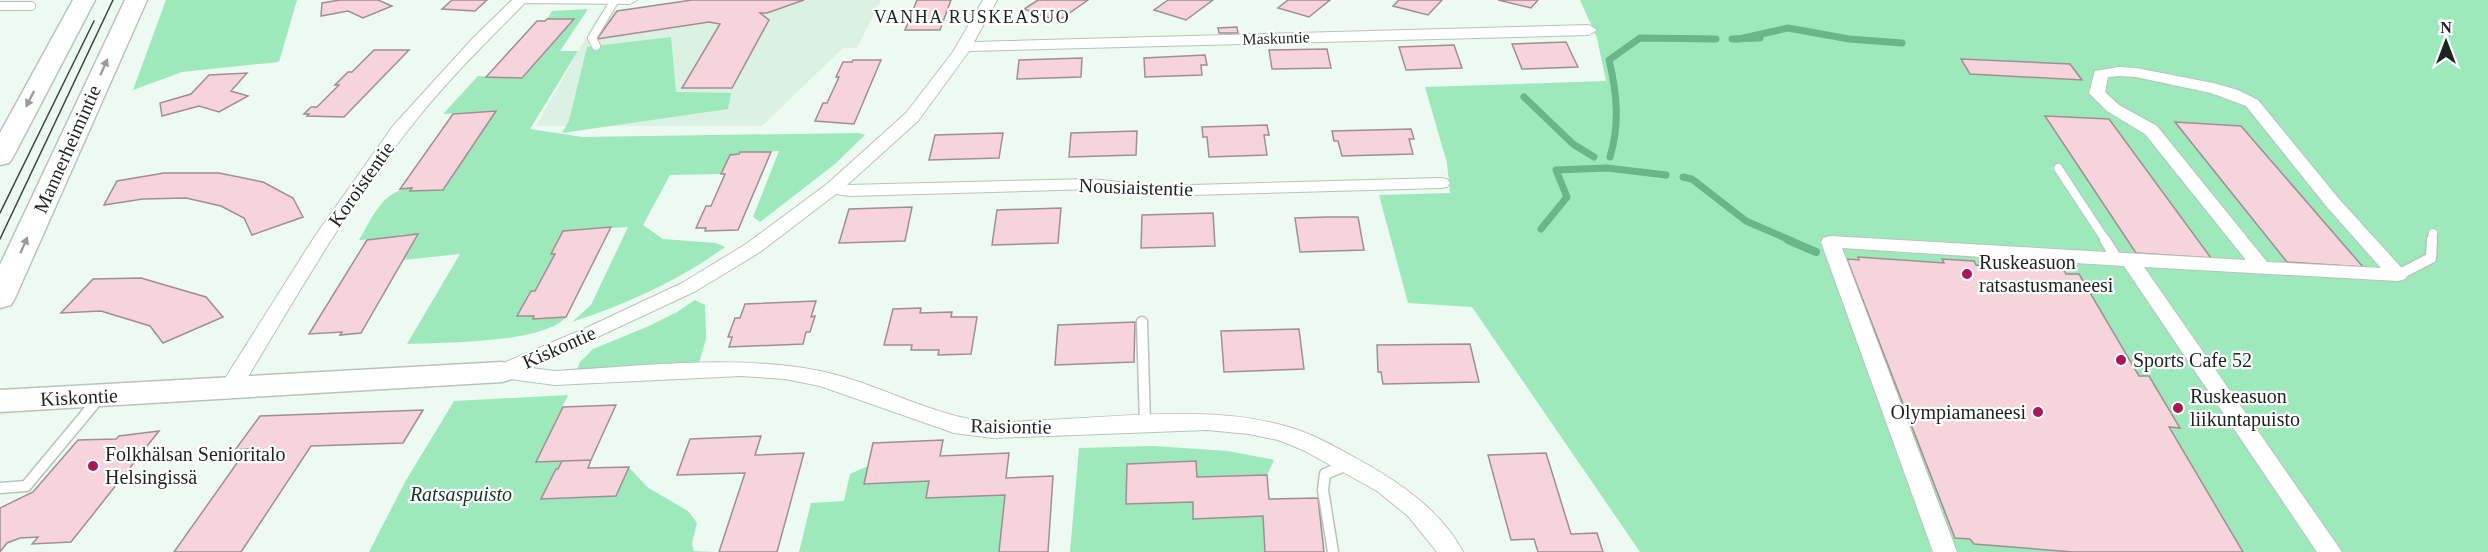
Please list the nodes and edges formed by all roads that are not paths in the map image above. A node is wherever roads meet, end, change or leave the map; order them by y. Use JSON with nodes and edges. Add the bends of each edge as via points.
{"nodes":[{"id":1,"x":84,"y":0,"type":"edge"},
{"id":2,"x":136,"y":0,"type":"edge"},
{"id":3,"x":520,"y":0,"type":"edge"},
{"id":4,"x":530,"y":0,"type":"edge"},
{"id":5,"x":620,"y":0,"type":"edge"},
{"id":6,"x":990,"y":0,"type":"edge"},
{"id":7,"x":0,"y":6,"type":"edge"},
{"id":8,"x":31,"y":6,"type":"dead end"},
{"id":9,"x":1589,"y":30,"type":"dead end"},
{"id":10,"x":596,"y":46,"type":"dead end"},
{"id":11,"x":963,"y":47,"type":"junction"},
{"id":12,"x":0,"y":158,"type":"edge"},
{"id":13,"x":2058,"y":168,"type":"dead end"},
{"id":14,"x":1440,"y":183,"type":"dead end"},
{"id":15,"x":832,"y":188,"type":"junction"},
{"id":16,"x":2433,"y":232,"type":"dead end"},
{"id":17,"x":2123,"y":259,"type":"junction"},
{"id":18,"x":2261,"y":267,"type":"junction"},
{"id":19,"x":2398,"y":275,"type":"junction"},
{"id":20,"x":0,"y":298,"type":"edge"},
{"id":21,"x":1142,"y":322,"type":"dead end"},
{"id":22,"x":502,"y":372,"type":"junction"},
{"id":23,"x":230,"y":388,"type":"junction"},
{"id":24,"x":101,"y":395,"type":"junction"},
{"id":25,"x":0,"y":401,"type":"edge"},
{"id":26,"x":1145,"y":424,"type":"junction"},
{"id":27,"x":1349,"y":464,"type":"junction"},
{"id":28,"x":0,"y":488,"type":"edge"},
{"id":29,"x":1333,"y":552,"type":"edge"},
{"id":30,"x":1451,"y":552,"type":"edge"},
{"id":31,"x":1945,"y":552,"type":"edge"},
{"id":32,"x":2330,"y":552,"type":"edge"}],
"edges":[{"from":1,"to":12,"type":"main road","one_way":true},
{"from":20,"to":2,"type":"main road","name":"Mannerheimintie","one_way":true},
{"from":3,"to":23,"type":"street","name":"Koroistentie","via":[[399,130],[324,236]]},
{"from":4,"to":5,"type":"street"},
{"from":5,"to":10,"type":"lane","via":[[592,38]]},
{"from":6,"to":11,"type":"street","name":"Kiskontie"},
{"from":7,"to":8,"type":"lane"},
{"from":9,"to":11,"type":"street","name":"Maskuntie"},
{"from":11,"to":15,"type":"street","name":"Kiskontie","via":[[912,117]]},
{"from":13,"to":17,"type":"lane"},
{"from":14,"to":15,"type":"street","name":"Nousiaistentie","via":[[1155,190],[1092,184],[850,191]]},
{"from":15,"to":22,"type":"street","name":"Kiskontie","via":[[753,248],[689,287]]},
{"from":16,"to":19,"type":"lane","via":[[2431,258]]},
{"from":17,"to":18,"type":"street"},
{"from":17,"to":31,"type":"street","via":[[1830,242]]},
{"from":17,"to":32,"type":"street"},
{"from":18,"to":19,"type":"street"},
{"from":18,"to":19,"type":"street","via":[[2151,130],[2113,108],[2097,93],[2101,74],[2136,72],[2210,86],[2252,103]]},
{"from":21,"to":26,"type":"lane"},
{"from":22,"to":23,"type":"street","name":"Kiskontie"},
{"from":22,"to":26,"type":"street","name":"Raisiontie","via":[[555,378],[741,369],[785,372],[823,379],[954,425],[993,430]]},
{"from":23,"to":24,"type":"street","name":"Kiskontie"},
{"from":24,"to":25,"type":"street","name":"Kiskontie"},
{"from":24,"to":28,"type":"lane","via":[[26,486]]},
{"from":26,"to":27,"type":"street","name":"Raisiontie","via":[[1207,422],[1249,426],[1299,439]]},
{"from":27,"to":29,"type":"lane","via":[[1325,474],[1323,490]]},
{"from":27,"to":30,"type":"street","name":"Raisiontie","via":[[1385,485],[1416,510]]}]}
